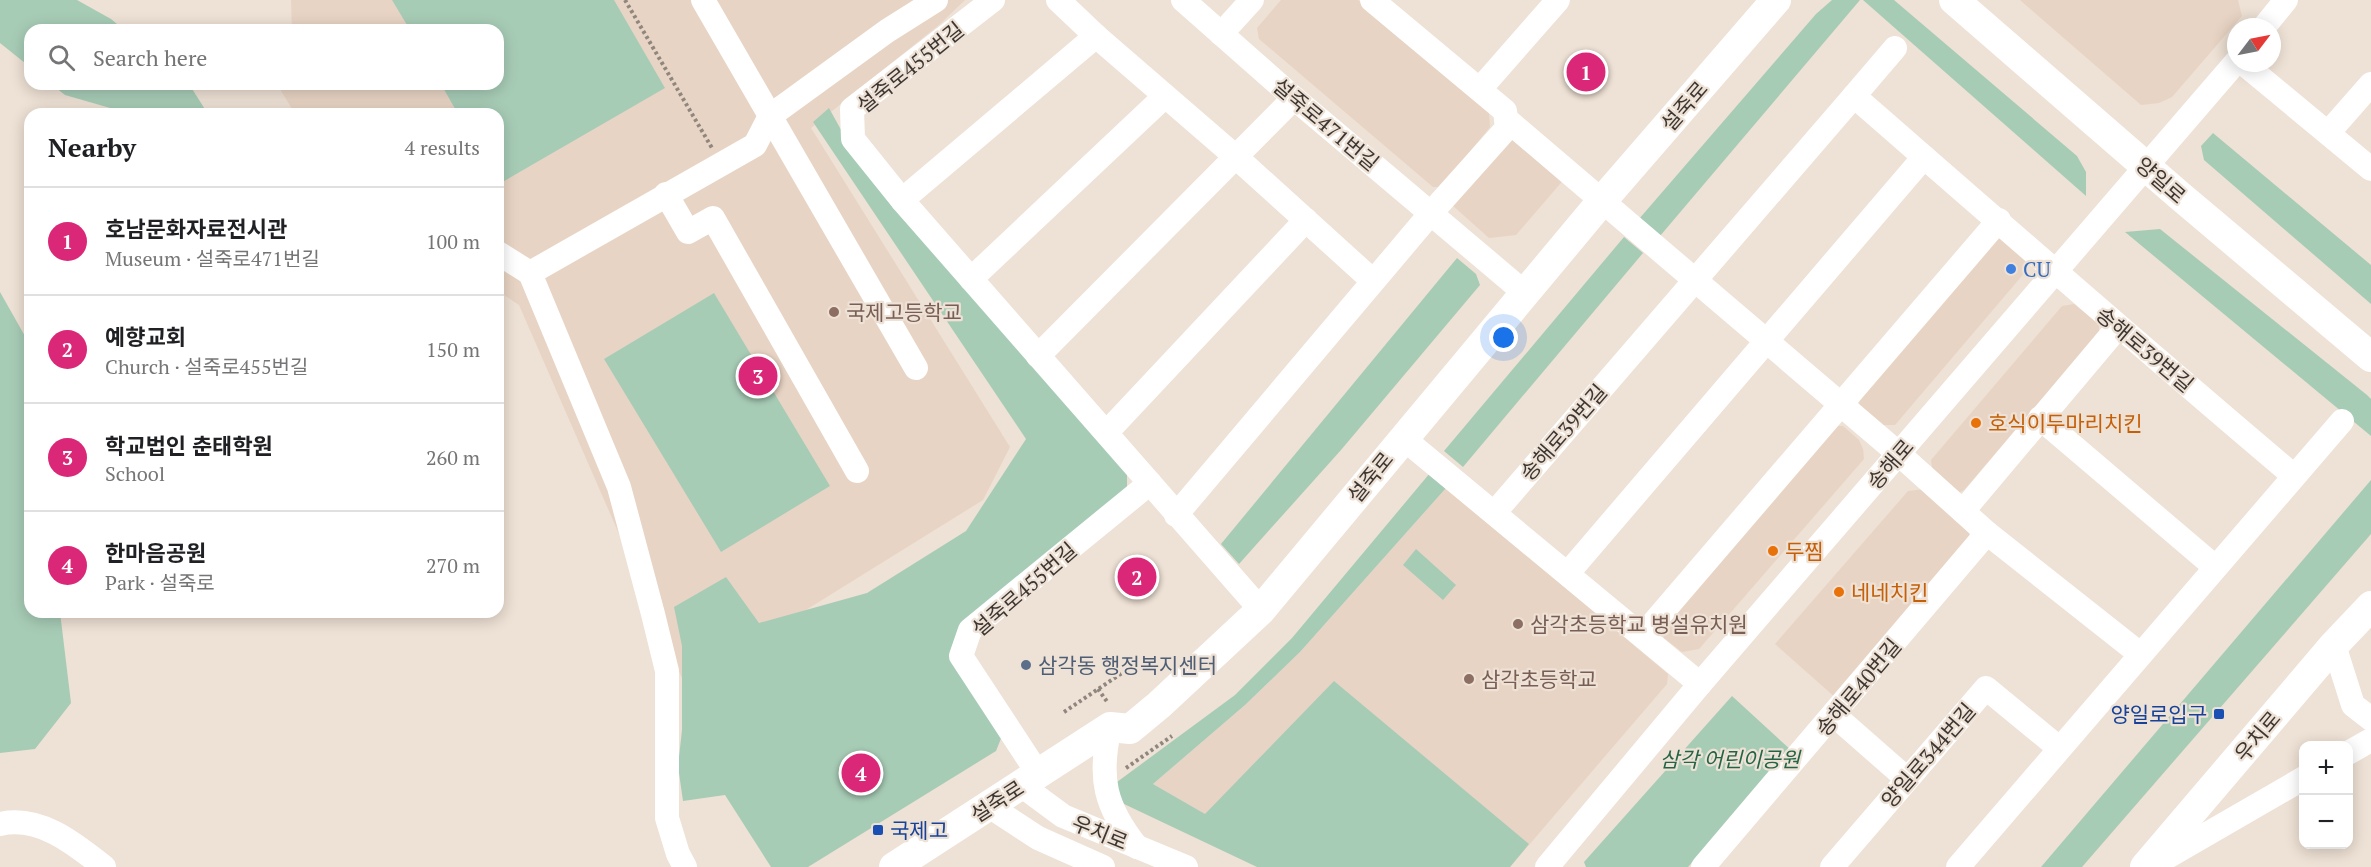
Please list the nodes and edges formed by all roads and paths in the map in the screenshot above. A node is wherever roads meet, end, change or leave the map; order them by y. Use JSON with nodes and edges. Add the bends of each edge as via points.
{"nodes":[{"id":1,"x":625,"y":0,"type":"edge"},
{"id":2,"x":703,"y":0,"type":"edge"},
{"id":3,"x":936,"y":0,"type":"edge"},
{"id":4,"x":993,"y":0,"type":"edge"},
{"id":5,"x":1058,"y":0,"type":"edge"},
{"id":6,"x":1183,"y":0,"type":"edge"},
{"id":7,"x":1252,"y":0,"type":"edge"},
{"id":8,"x":1372,"y":0,"type":"edge"},
{"id":9,"x":1558,"y":0,"type":"edge"},
{"id":10,"x":1776,"y":0,"type":"edge"},
{"id":11,"x":1954,"y":0,"type":"edge"},
{"id":12,"x":1221,"y":34,"type":"junction"},
{"id":13,"x":1096,"y":36,"type":"junction"},
{"id":14,"x":1895,"y":48,"type":"dead end"},
{"id":15,"x":2227,"y":72,"type":"edge"},
{"id":16,"x":2254,"y":72,"type":"edge"},
{"id":17,"x":2371,"y":84,"type":"edge"},
{"id":18,"x":1480,"y":89,"type":"junction"},
{"id":19,"x":1854,"y":96,"type":"junction"},
{"id":20,"x":1164,"y":97,"type":"junction"},
{"id":21,"x":1294,"y":98,"type":"junction"},
{"id":22,"x":770,"y":116,"type":"junction"},
{"id":23,"x":1506,"y":119,"type":"junction"},
{"id":24,"x":2328,"y":133,"type":"junction"},
{"id":25,"x":1236,"y":157,"type":"junction"},
{"id":26,"x":1924,"y":157,"type":"junction"},
{"id":27,"x":721,"y":165,"type":"junction"},
{"id":28,"x":2146,"y":167,"type":"junction"},
{"id":29,"x":2371,"y":169,"type":"edge"},
{"id":30,"x":666,"y":194,"type":"junction"},
{"id":31,"x":902,"y":200,"type":"junction"},
{"id":32,"x":1601,"y":202,"type":"junction"},
{"id":33,"x":1431,"y":213,"type":"junction"},
{"id":34,"x":1306,"y":220,"type":"junction"},
{"id":35,"x":1999,"y":220,"type":"junction"},
{"id":36,"x":504,"y":255,"type":"edge"},
{"id":37,"x":2056,"y":272,"type":"junction"},
{"id":38,"x":530,"y":273,"type":"junction"},
{"id":39,"x":971,"y":279,"type":"junction"},
{"id":40,"x":1694,"y":280,"type":"junction"},
{"id":41,"x":1373,"y":282,"type":"junction"},
{"id":42,"x":1525,"y":293,"type":"junction"},
{"id":43,"x":2118,"y":327,"type":"junction"},
{"id":44,"x":1766,"y":340,"type":"junction"},
{"id":45,"x":1038,"y":356,"type":"junction"},
{"id":46,"x":2371,"y":357,"type":"edge"},
{"id":47,"x":916,"y":368,"type":"dead end"},
{"id":48,"x":1840,"y":405,"type":"junction"},
{"id":49,"x":2040,"y":418,"type":"junction"},
{"id":50,"x":2342,"y":422,"type":"dead end"},
{"id":51,"x":1107,"y":432,"type":"junction"},
{"id":52,"x":1403,"y":438,"type":"junction"},
{"id":53,"x":1899,"y":454,"type":"junction"},
{"id":54,"x":857,"y":471,"type":"dead end"},
{"id":55,"x":2294,"y":476,"type":"junction"},
{"id":56,"x":1150,"y":483,"type":"junction"},
{"id":57,"x":1963,"y":511,"type":"junction"},
{"id":58,"x":1495,"y":512,"type":"junction"},
{"id":59,"x":1176,"y":515,"type":"junction"},
{"id":60,"x":1987,"y":533,"type":"junction"},
{"id":61,"x":2215,"y":567,"type":"junction"},
{"id":62,"x":1568,"y":573,"type":"junction"},
{"id":63,"x":2371,"y":606,"type":"edge"},
{"id":64,"x":1261,"y":610,"type":"junction"},
{"id":65,"x":1643,"y":635,"type":"junction"},
{"id":66,"x":2334,"y":645,"type":"junction"},
{"id":67,"x":2140,"y":654,"type":"junction"},
{"id":68,"x":1128,"y":669,"type":"dead end"},
{"id":69,"x":1700,"y":684,"type":"junction"},
{"id":70,"x":1064,"y":712,"type":"dead end"},
{"id":71,"x":1834,"y":715,"type":"junction"},
{"id":72,"x":2371,"y":719,"type":"edge"},
{"id":73,"x":1110,"y":727,"type":"junction"},
{"id":74,"x":1172,"y":736,"type":"dead end"},
{"id":75,"x":2371,"y":740,"type":"edge"},
{"id":76,"x":2060,"y":748,"type":"junction"},
{"id":77,"x":2353,"y":751,"type":"edge"},
{"id":78,"x":1124,"y":768,"type":"dead end"},
{"id":79,"x":1907,"y":778,"type":"junction"},
{"id":80,"x":1030,"y":780,"type":"junction"},
{"id":81,"x":2299,"y":781,"type":"edge"},
{"id":82,"x":989,"y":806,"type":"junction"},
{"id":83,"x":0,"y":824,"type":"edge"},
{"id":84,"x":1137,"y":847,"type":"junction"},
{"id":85,"x":104,"y":867,"type":"edge"},
{"id":86,"x":685,"y":867,"type":"edge"},
{"id":87,"x":894,"y":867,"type":"edge"},
{"id":88,"x":1103,"y":867,"type":"edge"},
{"id":89,"x":1186,"y":867,"type":"edge"},
{"id":90,"x":1547,"y":867,"type":"edge"},
{"id":91,"x":1703,"y":867,"type":"edge"},
{"id":92,"x":1832,"y":867,"type":"edge"},
{"id":93,"x":1958,"y":867,"type":"edge"},
{"id":94,"x":2145,"y":867,"type":"edge"},
{"id":95,"x":2150,"y":867,"type":"edge"}],
"edges":[{"from":1,"to":27,"type":"path"},
{"from":2,"to":22,"type":"street"},
{"from":3,"to":22,"type":"street"},
{"from":4,"to":31,"type":"street","name":"설죽로455번길","via":[[852,109],[853,139]]},
{"from":5,"to":13,"type":"street"},
{"from":6,"to":12,"type":"street","name":"설죽로471번길"},
{"from":7,"to":12,"type":"street"},
{"from":8,"to":18,"type":"street"},
{"from":9,"to":18,"type":"street"},
{"from":10,"to":32,"type":"main road","name":"설죽로"},
{"from":11,"to":28,"type":"main road","name":"양일로"},
{"from":12,"to":21,"type":"street","name":"설죽로471번길"},
{"from":13,"to":20,"type":"street"},
{"from":13,"to":31,"type":"street"},
{"from":14,"to":19,"type":"street","name":"송해로39번길"},
{"from":15,"to":28,"type":"street","name":"송해로"},
{"from":16,"to":24,"type":"street"},
{"from":17,"to":24,"type":"street"},
{"from":18,"to":23,"type":"street","via":[[1504,111]]},
{"from":19,"to":26,"type":"street","name":"송해로39번길"},
{"from":19,"to":40,"type":"street","name":"송해로39번길"},
{"from":20,"to":25,"type":"street"},
{"from":20,"to":39,"type":"street"},
{"from":21,"to":25,"type":"street"},
{"from":21,"to":33,"type":"street","name":"설죽로471번길"},
{"from":22,"to":27,"type":"street","via":[[755,145]]},
{"from":22,"to":47,"type":"street"},
{"from":23,"to":32,"type":"street"},
{"from":23,"to":33,"type":"street","via":[[1507,128]]},
{"from":24,"to":29,"type":"street"},
{"from":25,"to":34,"type":"street"},
{"from":25,"to":45,"type":"street"},
{"from":26,"to":35,"type":"street","name":"송해로39번길"},
{"from":26,"to":44,"type":"street"},
{"from":27,"to":30,"type":"street"},
{"from":28,"to":37,"type":"street","name":"송해로"},
{"from":28,"to":46,"type":"main road","name":"양일로"},
{"from":30,"to":38,"type":"street"},
{"from":30,"to":54,"type":"street","via":[[688,232],[714,218]]},
{"from":31,"to":39,"type":"street","name":"설죽로455번길"},
{"from":32,"to":40,"type":"street"},
{"from":32,"to":42,"type":"main road","name":"설죽로"},
{"from":33,"to":41,"type":"street"},
{"from":33,"to":42,"type":"street","name":"설죽로471번길"},
{"from":34,"to":41,"type":"street"},
{"from":34,"to":51,"type":"street"},
{"from":35,"to":37,"type":"street","name":"송해로39번길"},
{"from":35,"to":48,"type":"street"},
{"from":36,"to":38,"type":"street"},
{"from":37,"to":43,"type":"street","name":"송해로39번길"},
{"from":37,"to":53,"type":"street","name":"송해로"},
{"from":38,"to":86,"type":"street","via":[[620,486],[667,671],[667,818]]},
{"from":39,"to":45,"type":"street","name":"설죽로455번길"},
{"from":40,"to":44,"type":"street"},
{"from":40,"to":58,"type":"street","name":"송해로39번길"},
{"from":41,"to":59,"type":"street"},
{"from":42,"to":52,"type":"main road","name":"설죽로"},
{"from":43,"to":49,"type":"street"},
{"from":43,"to":55,"type":"street","name":"송해로39번길"},
{"from":44,"to":48,"type":"street"},
{"from":44,"to":62,"type":"street"},
{"from":45,"to":51,"type":"street","name":"설죽로455번길"},
{"from":48,"to":53,"type":"street"},
{"from":48,"to":65,"type":"street"},
{"from":49,"to":57,"type":"street"},
{"from":49,"to":61,"type":"street"},
{"from":50,"to":55,"type":"street"},
{"from":51,"to":56,"type":"street","name":"설죽로455번길"},
{"from":52,"to":58,"type":"street"},
{"from":52,"to":64,"type":"main road","name":"설죽로"},
{"from":53,"to":57,"type":"street"},
{"from":53,"to":69,"type":"street","name":"송해로"},
{"from":55,"to":61,"type":"street"},
{"from":56,"to":59,"type":"street","name":"설죽로455번길"},
{"from":56,"to":80,"type":"street","name":"설죽로455번길","via":[[970,630],[961,656]]},
{"from":57,"to":60,"type":"street"},
{"from":58,"to":62,"type":"street"},
{"from":59,"to":64,"type":"street","name":"설죽로455번길"},
{"from":60,"to":67,"type":"street"},
{"from":60,"to":71,"type":"street","name":"송해로40번길"},
{"from":61,"to":67,"type":"street"},
{"from":62,"to":65,"type":"street"},
{"from":63,"to":66,"type":"main road","name":"우치로"},
{"from":64,"to":73,"type":"main road","name":"설죽로","via":[[1130,729]]},
{"from":65,"to":69,"type":"street"},
{"from":66,"to":72,"type":"street","via":[[2353,705]]},
{"from":66,"to":94,"type":"main road","name":"우치로"},
{"from":67,"to":76,"type":"street"},
{"from":68,"to":70,"type":"path"},
{"from":69,"to":90,"type":"street","name":"송해로"},
{"from":71,"to":79,"type":"street"},
{"from":71,"to":91,"type":"street","name":"송해로40번길"},
{"from":73,"to":80,"type":"main road","name":"설죽로"},
{"from":73,"to":84,"type":"street","via":[[1106,744],[1108,800]]},
{"from":74,"to":78,"type":"path"},
{"from":75,"to":77,"type":"street"},
{"from":76,"to":79,"type":"street","name":"양일로344번길","via":[[1986,687]]},
{"from":76,"to":93,"type":"street"},
{"from":79,"to":92,"type":"street","name":"양일로344번길"},
{"from":80,"to":82,"type":"main road","name":"설죽로"},
{"from":80,"to":84,"type":"street","name":"우치로","via":[[1063,816]]},
{"from":81,"to":95,"type":"street"},
{"from":82,"to":87,"type":"main road","name":"설죽로"},
{"from":82,"to":88,"type":"street","name":"우치로","via":[[1038,838]]},
{"from":83,"to":85,"type":"street","via":[[32,824],[70,840]]},
{"from":84,"to":89,"type":"street","name":"우치로"}]}
